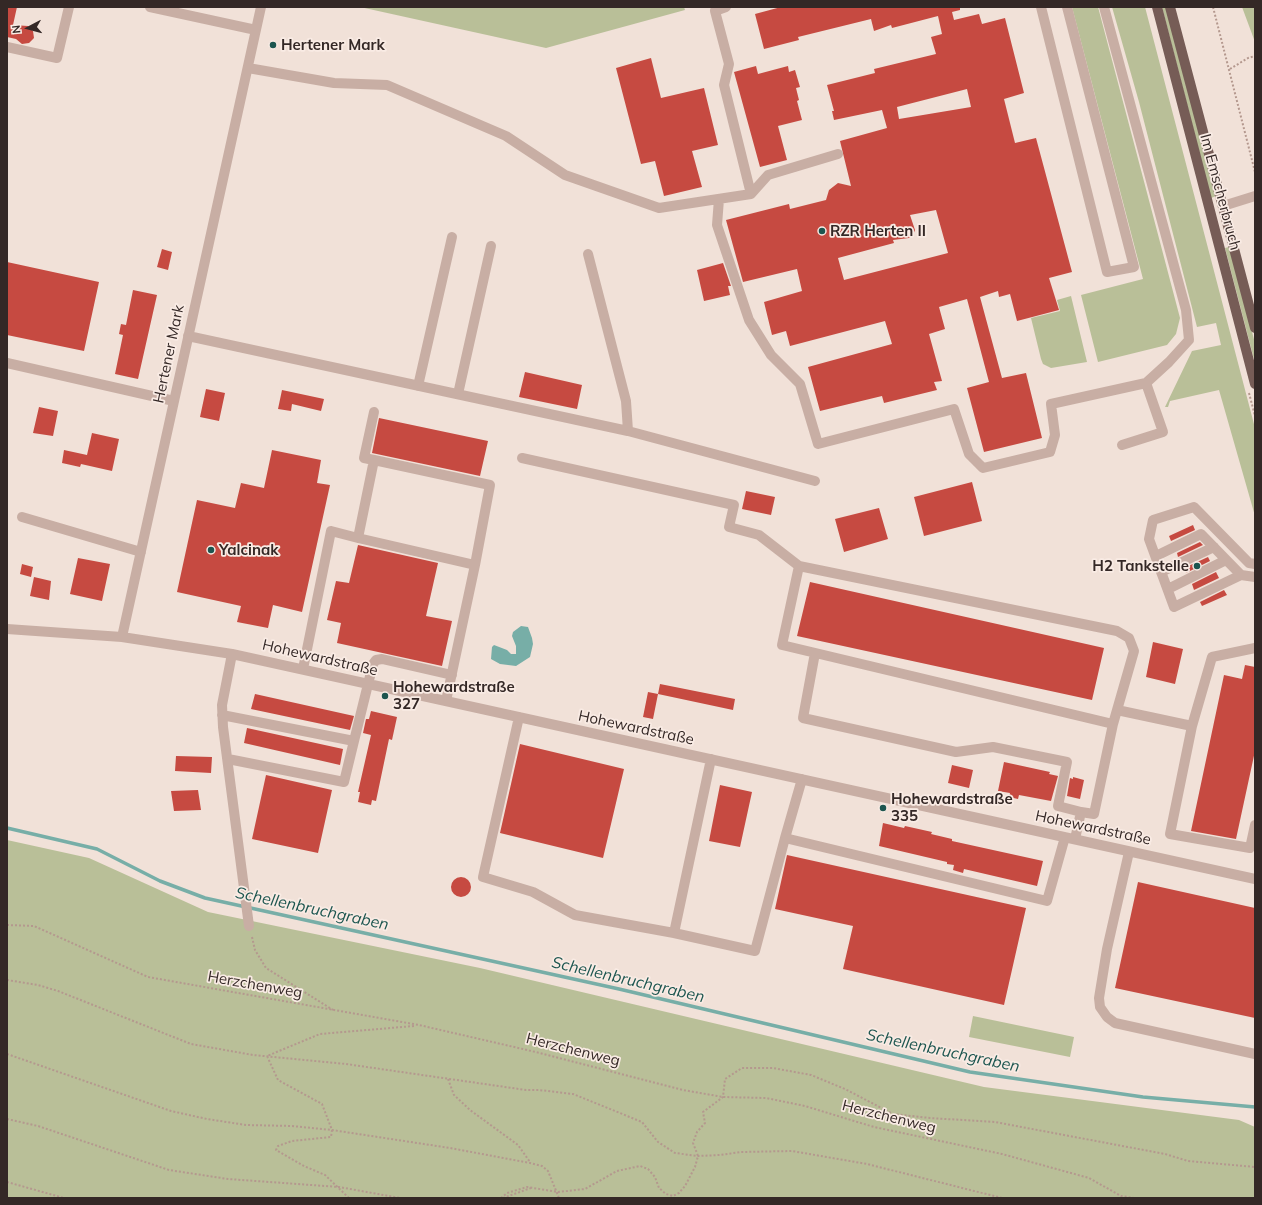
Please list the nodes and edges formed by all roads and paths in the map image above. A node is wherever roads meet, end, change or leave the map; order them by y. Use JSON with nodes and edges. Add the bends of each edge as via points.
{"nodes":[{"id":1,"x":69,"y":7,"type":"edge"},
{"id":2,"x":150,"y":7,"type":"edge"},
{"id":3,"x":262,"y":7,"type":"edge"},
{"id":4,"x":727,"y":7,"type":"edge"},
{"id":5,"x":1041,"y":7,"type":"edge"},
{"id":6,"x":1067,"y":7,"type":"edge"},
{"id":7,"x":1104,"y":7,"type":"edge"},
{"id":8,"x":1157,"y":7,"type":"edge"},
{"id":9,"x":1170,"y":7,"type":"edge"},
{"id":10,"x":1213,"y":7,"type":"edge"},
{"id":11,"x":256,"y":30,"type":"junction"},
{"id":12,"x":7,"y":47,"type":"edge"},
{"id":13,"x":1255,"y":56,"type":"edge"},
{"id":14,"x":248,"y":68,"type":"junction"},
{"id":15,"x":1229,"y":70,"type":"junction"},
{"id":16,"x":838,"y":154,"type":"dead end"},
{"id":17,"x":1255,"y":172,"type":"edge"},
{"id":18,"x":751,"y":194,"type":"junction"},
{"id":19,"x":1255,"y":196,"type":"edge"},
{"id":20,"x":719,"y":199,"type":"junction"},
{"id":21,"x":1223,"y":206,"type":"junction"},
{"id":22,"x":452,"y":238,"type":"dead end"},
{"id":23,"x":491,"y":246,"type":"dead end"},
{"id":24,"x":588,"y":254,"type":"dead end"},
{"id":25,"x":1255,"y":328,"type":"edge"},
{"id":26,"x":188,"y":336,"type":"junction"},
{"id":27,"x":7,"y":363,"type":"edge"},
{"id":28,"x":1146,"y":383,"type":"junction"},
{"id":29,"x":1255,"y":384,"type":"edge"},
{"id":30,"x":418,"y":386,"type":"junction"},
{"id":31,"x":458,"y":394,"type":"junction"},
{"id":32,"x":174,"y":401,"type":"junction"},
{"id":33,"x":374,"y":412,"type":"dead end"},
{"id":34,"x":628,"y":431,"type":"junction"},
{"id":35,"x":1122,"y":445,"type":"dead end"},
{"id":36,"x":522,"y":458,"type":"dead end"},
{"id":37,"x":374,"y":460,"type":"junction"},
{"id":38,"x":815,"y":480,"type":"dead end"},
{"id":39,"x":22,"y":517,"type":"dead end"},
{"id":40,"x":358,"y":538,"type":"junction"},
{"id":41,"x":1214,"y":547,"type":"junction"},
{"id":42,"x":141,"y":552,"type":"junction"},
{"id":43,"x":1156,"y":556,"type":"junction"},
{"id":44,"x":1226,"y":560,"type":"junction"},
{"id":45,"x":1255,"y":564,"type":"edge"},
{"id":46,"x":475,"y":565,"type":"junction"},
{"id":47,"x":799,"y":566,"type":"junction"},
{"id":48,"x":1161,"y":572,"type":"junction"},
{"id":49,"x":1240,"y":575,"type":"junction"},
{"id":50,"x":1255,"y":577,"type":"edge"},
{"id":51,"x":1168,"y":589,"type":"junction"},
{"id":52,"x":7,"y":629,"type":"edge"},
{"id":53,"x":122,"y":637,"type":"junction"},
{"id":54,"x":1255,"y":648,"type":"edge"},
{"id":55,"x":815,"y":653,"type":"junction"},
{"id":56,"x":232,"y":654,"type":"junction"},
{"id":57,"x":302,"y":669,"type":"junction"},
{"id":58,"x":452,"y":674,"type":"junction"},
{"id":59,"x":368,"y":684,"type":"junction"},
{"id":60,"x":446,"y":701,"type":"junction"},
{"id":61,"x":1117,"y":710,"type":"junction"},
{"id":62,"x":222,"y":715,"type":"junction"},
{"id":63,"x":518,"y":717,"type":"junction"},
{"id":64,"x":1113,"y":724,"type":"junction"},
{"id":65,"x":1192,"y":726,"type":"junction"},
{"id":66,"x":354,"y":741,"type":"junction"},
{"id":67,"x":228,"y":759,"type":"junction"},
{"id":68,"x":711,"y":759,"type":"junction"},
{"id":69,"x":802,"y":779,"type":"junction"},
{"id":70,"x":1081,"y":812,"type":"junction"},
{"id":71,"x":1255,"y":825,"type":"edge"},
{"id":72,"x":785,"y":838,"type":"junction"},
{"id":73,"x":1070,"y":838,"type":"junction"},
{"id":74,"x":1129,"y":852,"type":"junction"},
{"id":75,"x":1255,"y":879,"type":"edge"},
{"id":76,"x":7,"y":925,"type":"edge"},
{"id":77,"x":249,"y":926,"type":"joint"},
{"id":78,"x":674,"y":933,"type":"junction"},
{"id":79,"x":7,"y":980,"type":"edge"},
{"id":80,"x":334,"y":1010,"type":"junction"},
{"id":81,"x":419,"y":1025,"type":"junction"},
{"id":82,"x":7,"y":1054,"type":"edge"},
{"id":83,"x":1255,"y":1054,"type":"edge"},
{"id":84,"x":267,"y":1056,"type":"junction"},
{"id":85,"x":448,"y":1079,"type":"junction"},
{"id":86,"x":723,"y":1097,"type":"junction"},
{"id":87,"x":7,"y":1120,"type":"edge"},
{"id":88,"x":332,"y":1130,"type":"junction"},
{"id":89,"x":698,"y":1156,"type":"junction"},
{"id":90,"x":530,"y":1163,"type":"junction"},
{"id":91,"x":1255,"y":1167,"type":"edge"},
{"id":92,"x":7,"y":1182,"type":"edge"},
{"id":93,"x":340,"y":1187,"type":"junction"},
{"id":94,"x":558,"y":1192,"type":"junction"},
{"id":95,"x":64,"y":1198,"type":"edge"},
{"id":96,"x":349,"y":1198,"type":"edge"},
{"id":97,"x":400,"y":1198,"type":"edge"},
{"id":98,"x":502,"y":1198,"type":"edge"},
{"id":99,"x":559,"y":1198,"type":"edge"},
{"id":100,"x":1002,"y":1198,"type":"edge"},
{"id":101,"x":1134,"y":1198,"type":"edge"}],
"edges":[{"from":1,"to":12,"type":"street","via":[[57,58]]},
{"from":2,"to":11,"type":"street"},
{"from":3,"to":11,"type":"street","name":"Hertener Mark"},
{"from":4,"to":18,"type":"street","via":[[715,11],[729,64],[724,85]]},
{"from":5,"to":6,"type":"street","via":[[1107,272],[1134,267]]},
{"from":7,"to":28,"type":"street","via":[[1186,310],[1189,340]]},
{"from":8,"to":29,"type":"main road","name":"Im Emscherbruch"},
{"from":9,"to":21,"type":"main road","name":"Im Emscherbruch"},
{"from":10,"to":15,"type":"path"},
{"from":11,"to":14,"type":"street","name":"Hertener Mark"},
{"from":13,"to":15,"type":"path"},
{"from":14,"to":20,"type":"street","via":[[334,83],[387,85],[506,136],[565,175],[659,208]]},
{"from":14,"to":26,"type":"street","name":"Hertener Mark"},
{"from":15,"to":17,"type":"path"},
{"from":16,"to":18,"type":"street","via":[[768,175]]},
{"from":18,"to":20,"type":"street"},
{"from":19,"to":21,"type":"street"},
{"from":20,"to":28,"type":"street","via":[[717,225],[749,320],[770,355],[800,384],[818,444],[954,409],[969,454],[983,468],[1050,452],[1055,435],[1052,404]]},
{"from":21,"to":25,"type":"main road","name":"Im Emscherbruch"},
{"from":22,"to":30,"type":"street"},
{"from":23,"to":31,"type":"street"},
{"from":24,"to":34,"type":"street","via":[[626,401]]},
{"from":26,"to":30,"type":"street"},
{"from":26,"to":32,"type":"street","name":"Hertener Mark"},
{"from":27,"to":32,"type":"street"},
{"from":28,"to":35,"type":"street","via":[[1163,432]]},
{"from":30,"to":31,"type":"street"},
{"from":31,"to":34,"type":"street"},
{"from":32,"to":42,"type":"street","name":"Hertener Mark"},
{"from":33,"to":37,"type":"street","via":[[364,458]]},
{"from":34,"to":38,"type":"street"},
{"from":36,"to":47,"type":"street","via":[[734,505],[729,527],[760,535]]},
{"from":37,"to":40,"type":"street"},
{"from":37,"to":46,"type":"street","via":[[490,485]]},
{"from":39,"to":42,"type":"street"},
{"from":40,"to":46,"type":"street"},
{"from":40,"to":57,"type":"street","via":[[331,532]]},
{"from":41,"to":43,"type":"street","via":[[1201,534]]},
{"from":41,"to":44,"type":"street"},
{"from":41,"to":48,"type":"street"},
{"from":42,"to":53,"type":"street","name":"Hertener Mark"},
{"from":43,"to":45,"type":"street","via":[[1149,539],[1153,520],[1194,507],[1249,564]]},
{"from":43,"to":48,"type":"street"},
{"from":44,"to":49,"type":"street"},
{"from":44,"to":51,"type":"street"},
{"from":46,"to":58,"type":"street"},
{"from":47,"to":55,"type":"street","via":[[782,645]]},
{"from":47,"to":61,"type":"street","via":[[1117,631],[1129,638],[1134,651]]},
{"from":48,"to":51,"type":"street"},
{"from":49,"to":50,"type":"street"},
{"from":49,"to":51,"type":"street","via":[[1174,606]]},
{"from":52,"to":53,"type":"street","name":"Hohewardstraße"},
{"from":53,"to":56,"type":"street","name":"Hohewardstraße"},
{"from":54,"to":65,"type":"street","via":[[1212,657]]},
{"from":55,"to":64,"type":"street"},
{"from":55,"to":70,"type":"street","via":[[803,718],[956,752],[992,747],[1067,762],[1058,806]]},
{"from":56,"to":57,"type":"street","name":"Hohewardstraße"},
{"from":56,"to":62,"type":"street"},
{"from":57,"to":59,"type":"street","name":"Hohewardstraße"},
{"from":58,"to":59,"type":"street","via":[[382,659],[376,660],[373,664]]},
{"from":58,"to":60,"type":"street"},
{"from":59,"to":60,"type":"street","name":"Hohewardstraße"},
{"from":59,"to":66,"type":"street"},
{"from":60,"to":63,"type":"street","name":"Hohewardstraße"},
{"from":61,"to":64,"type":"street"},
{"from":61,"to":65,"type":"street"},
{"from":62,"to":66,"type":"street"},
{"from":62,"to":67,"type":"street"},
{"from":63,"to":68,"type":"street","name":"Hohewardstraße"},
{"from":63,"to":78,"type":"street","via":[[483,877],[533,892],[575,915]]},
{"from":64,"to":70,"type":"street","via":[[1094,814]]},
{"from":65,"to":71,"type":"street","via":[[1170,834],[1250,848]]},
{"from":66,"to":67,"type":"street","via":[[344,782]]},
{"from":67,"to":77,"type":"street"},
{"from":68,"to":69,"type":"street","name":"Hohewardstraße"},
{"from":68,"to":78,"type":"street"},
{"from":69,"to":72,"type":"street"},
{"from":69,"to":73,"type":"street","name":"Hohewardstraße"},
{"from":70,"to":73,"type":"street"},
{"from":72,"to":73,"type":"street","via":[[1047,901]]},
{"from":72,"to":78,"type":"street","via":[[755,951]]},
{"from":73,"to":74,"type":"street","name":"Hohewardstraße"},
{"from":74,"to":75,"type":"street","name":"Hohewardstraße"},
{"from":74,"to":83,"type":"street","via":[[1107,949],[1099,998],[1100,1007],[1107,1018],[1115,1023]]},
{"from":76,"to":80,"type":"path","name":"Herzchenweg","via":[[34,926],[148,977]]},
{"from":77,"to":80,"type":"path","via":[[255,950],[266,968]]},
{"from":79,"to":84,"type":"path","via":[[58,991],[191,1044]]},
{"from":80,"to":81,"type":"path","name":"Herzchenweg"},
{"from":81,"to":84,"type":"path","via":[[320,1034]]},
{"from":81,"to":86,"type":"path","name":"Herzchenweg","via":[[683,1090]]},
{"from":82,"to":88,"type":"path","via":[[171,1111],[246,1125]]},
{"from":84,"to":85,"type":"path","via":[[346,1064]]},
{"from":84,"to":88,"type":"path","via":[[278,1080],[322,1104]]},
{"from":85,"to":89,"type":"path","via":[[573,1094],[642,1122],[658,1142],[675,1153]]},
{"from":85,"to":90,"type":"path","via":[[454,1095],[518,1146]]},
{"from":86,"to":89,"type":"path","via":[[703,1112],[705,1123],[697,1132],[693,1143]]},
{"from":86,"to":91,"type":"path","via":[[725,1079],[742,1068],[773,1068],[811,1075],[893,1114],[995,1122],[1165,1154],[1188,1161]]},
{"from":86,"to":101,"type":"path","name":"Herzchenweg","via":[[766,1098],[805,1106],[874,1126],[1002,1154],[1089,1178],[1121,1196]]},
{"from":87,"to":93,"type":"path","via":[[38,1126],[169,1170],[228,1179]]},
{"from":88,"to":90,"type":"path"},
{"from":88,"to":93,"type":"path","via":[[331,1137],[292,1141],[278,1146],[276,1150],[325,1175]]},
{"from":89,"to":94,"type":"path","via":[[685,1186],[673,1196],[660,1188],[656,1177],[648,1169],[640,1166],[617,1171],[585,1190]]},
{"from":89,"to":100,"type":"path","via":[[792,1151],[867,1164]]},
{"from":90,"to":94,"type":"path","via":[[542,1166],[548,1171]]},
{"from":92,"to":95,"type":"path"},
{"from":93,"to":96,"type":"path"},
{"from":93,"to":97,"type":"path"},
{"from":94,"to":98,"type":"path","via":[[533,1188],[516,1190]]},
{"from":94,"to":99,"type":"path"}]}
